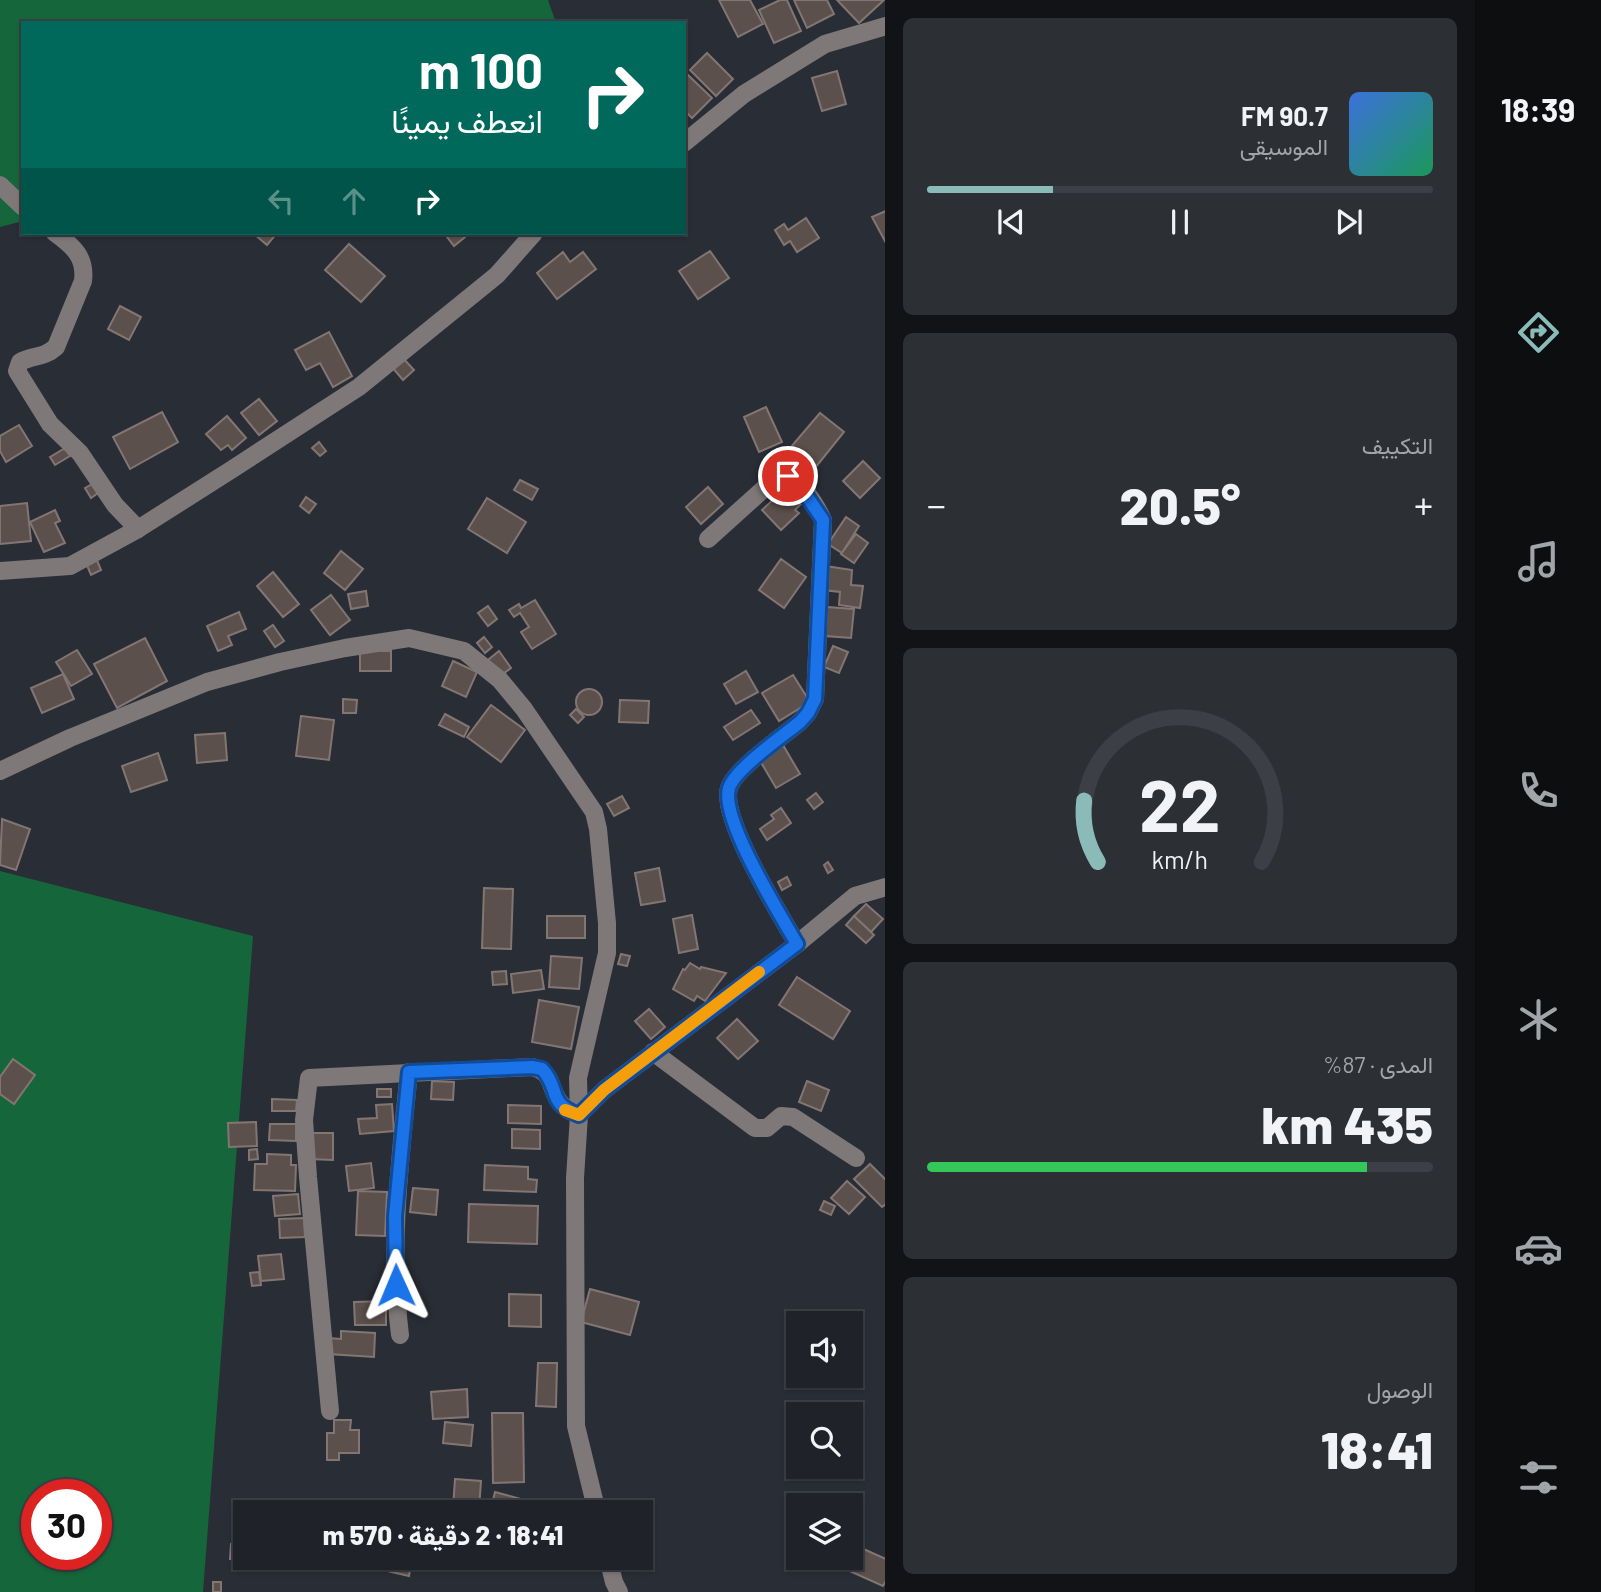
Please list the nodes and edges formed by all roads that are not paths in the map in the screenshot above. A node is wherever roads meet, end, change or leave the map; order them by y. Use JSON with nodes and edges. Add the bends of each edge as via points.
{"nodes":[{"id":1,"x":885,"y":26,"type":"edge"},
{"id":2,"x":686,"y":141,"type":"edge"},
{"id":3,"x":0,"y":185,"type":"edge"},
{"id":4,"x":21,"y":206,"type":"edge"},
{"id":5,"x":58,"y":235,"type":"edge"},
{"id":6,"x":532,"y":235,"type":"edge"},
{"id":7,"x":138,"y":529,"type":"junction"},
{"id":8,"x":708,"y":539,"type":"dead end"},
{"id":9,"x":0,"y":571,"type":"edge"},
{"id":10,"x":0,"y":771,"type":"edge"},
{"id":11,"x":885,"y":887,"type":"edge"},
{"id":12,"x":797,"y":944,"type":"junction"},
{"id":13,"x":653,"y":1052,"type":"junction"},
{"id":14,"x":409,"y":1072,"type":"junction"},
{"id":15,"x":579,"y":1115,"type":"junction"},
{"id":16,"x":856,"y":1158,"type":"dead end"},
{"id":17,"x":400,"y":1335,"type":"dead end"},
{"id":18,"x":330,"y":1411,"type":"dead end"},
{"id":19,"x":594,"y":1500,"type":"edge"},
{"id":20,"x":611,"y":1570,"type":"edge"},
{"id":21,"x":619,"y":1592,"type":"edge"}],
"edges":[{"from":1,"to":2,"type":"street","via":[[825,44],[744,94]]},
{"from":3,"to":4,"type":"street"},
{"from":5,"to":7,"type":"street","via":[[76,249],[85,271],[83,281],[56,346],[49,354],[20,362],[17,371],[50,424],[80,453],[115,505]]},
{"from":6,"to":7,"type":"street","via":[[497,275],[359,387]]},
{"from":7,"to":9,"type":"street","via":[[70,566]]},
{"from":8,"to":12,"type":"street","via":[[779,475],[794,479],[823,520],[815,699],[800,722],[736,775],[729,789],[728,807],[757,874]]},
{"from":10,"to":15,"type":"street","via":[[207,682],[280,662],[409,638],[464,651],[500,680],[524,709],[594,811],[607,953],[578,1078]]},
{"from":11,"to":12,"type":"street","via":[[855,896]]},
{"from":12,"to":13,"type":"street"},
{"from":13,"to":15,"type":"street"},
{"from":13,"to":16,"type":"street","via":[[755,1128],[767,1128],[781,1116],[793,1116]]},
{"from":14,"to":15,"type":"street","via":[[542,1069],[556,1100]]},
{"from":14,"to":17,"type":"street","via":[[395,1216]]},
{"from":14,"to":18,"type":"street","via":[[309,1078],[304,1120]]},
{"from":15,"to":19,"type":"street","via":[[576,1426]]},
{"from":20,"to":21,"type":"street"}]}
